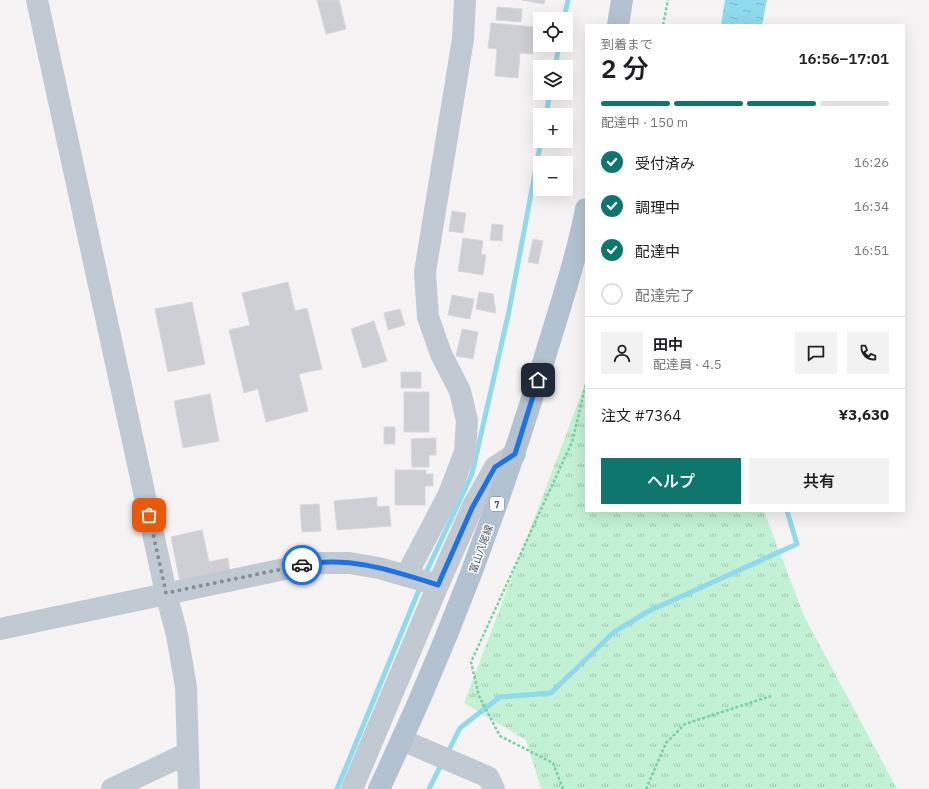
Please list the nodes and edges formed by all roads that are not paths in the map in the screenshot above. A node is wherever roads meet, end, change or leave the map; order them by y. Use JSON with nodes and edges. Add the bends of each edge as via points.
{"nodes":[{"id":1,"x":36,"y":0,"type":"edge"},
{"id":2,"x":465,"y":0,"type":"edge"},
{"id":3,"x":622,"y":0,"type":"edge"},
{"id":4,"x":618,"y":24,"type":"edge"},
{"id":5,"x":585,"y":214,"type":"edge"},
{"id":6,"x":515,"y":454,"type":"junction"},
{"id":7,"x":422,"y":580,"type":"junction"},
{"id":8,"x":166,"y":593,"type":"junction"},
{"id":9,"x":0,"y":629,"type":"edge"},
{"id":10,"x":402,"y":740,"type":"junction"},
{"id":11,"x":188,"y":753,"type":"junction"},
{"id":12,"x":112,"y":789,"type":"edge"},
{"id":13,"x":189,"y":789,"type":"edge"},
{"id":14,"x":352,"y":789,"type":"edge"},
{"id":15,"x":379,"y":789,"type":"edge"},
{"id":16,"x":494,"y":789,"type":"edge"}],
"edges":[{"from":1,"to":8,"type":"street"},
{"from":2,"to":7,"type":"street","via":[[463,39],[426,272],[428,317],[441,354],[460,391],[467,421],[465,452]]},
{"from":3,"to":4,"type":"main road"},
{"from":5,"to":6,"type":"main road","name":"富山八尾線","number":"7","via":[[578,246]]},
{"from":6,"to":7,"type":"street","via":[[495,467],[472,508]]},
{"from":6,"to":10,"type":"main road","name":"富山八尾線","number":"7","via":[[472,575]]},
{"from":7,"to":8,"type":"street","via":[[379,568],[348,563],[313,563]]},
{"from":7,"to":14,"type":"street"},
{"from":8,"to":9,"type":"street"},
{"from":8,"to":11,"type":"street","via":[[178,635],[186,687]]},
{"from":10,"to":15,"type":"main road","name":"富山八尾線","number":"7"},
{"from":10,"to":16,"type":"street","via":[[488,776]]},
{"from":11,"to":12,"type":"street"},
{"from":11,"to":13,"type":"street"}]}
